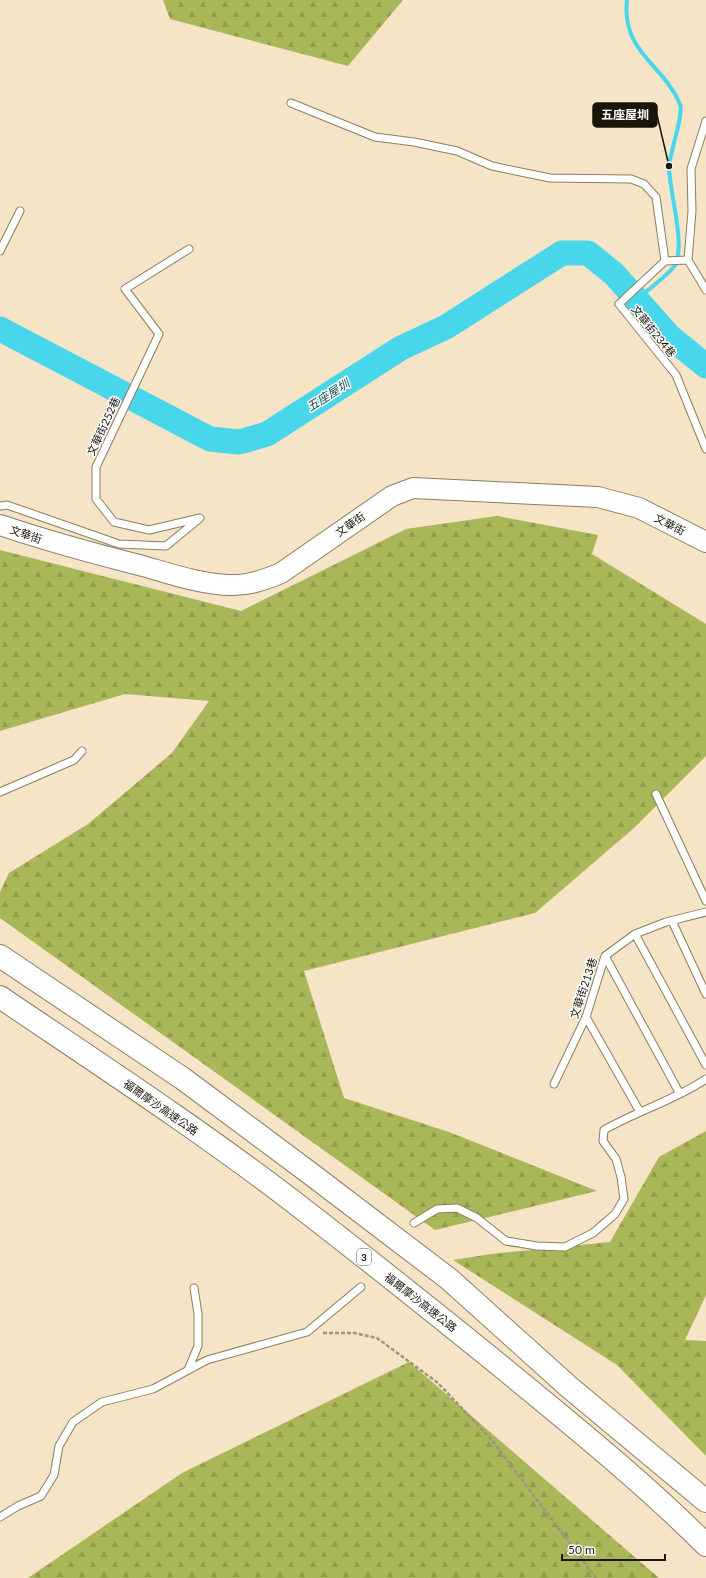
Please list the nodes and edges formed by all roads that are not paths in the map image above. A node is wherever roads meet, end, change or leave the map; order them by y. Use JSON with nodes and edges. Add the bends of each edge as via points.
{"nodes":[{"id":1,"x":290,"y":103,"type":"dead end"},
{"id":2,"x":706,"y":120,"type":"edge"},
{"id":3,"x":20,"y":211,"type":"dead end"},
{"id":4,"x":189,"y":249,"type":"dead end"},
{"id":5,"x":0,"y":251,"type":"edge"},
{"id":6,"x":686,"y":260,"type":"junction"},
{"id":7,"x":665,"y":261,"type":"junction"},
{"id":8,"x":706,"y":290,"type":"edge"},
{"id":9,"x":706,"y":449,"type":"edge"},
{"id":10,"x":0,"y":506,"type":"edge"},
{"id":11,"x":0,"y":524,"type":"edge"},
{"id":12,"x":704,"y":539,"type":"edge"},
{"id":13,"x":82,"y":751,"type":"dead end"},
{"id":14,"x":0,"y":792,"type":"edge"},
{"id":15,"x":656,"y":794,"type":"dead end"},
{"id":16,"x":706,"y":901,"type":"edge"},
{"id":17,"x":706,"y":912,"type":"edge"},
{"id":18,"x":672,"y":921,"type":"junction"},
{"id":19,"x":635,"y":934,"type":"junction"},
{"id":20,"x":0,"y":956,"type":"edge"},
{"id":21,"x":605,"y":956,"type":"junction"},
{"id":22,"x":706,"y":994,"type":"edge"},
{"id":23,"x":0,"y":997,"type":"edge"},
{"id":24,"x":586,"y":1017,"type":"junction"},
{"id":25,"x":706,"y":1065,"type":"edge"},
{"id":26,"x":706,"y":1079,"type":"edge"},
{"id":27,"x":554,"y":1084,"type":"dead end"},
{"id":28,"x":680,"y":1094,"type":"junction"},
{"id":29,"x":640,"y":1112,"type":"junction"},
{"id":30,"x":414,"y":1223,"type":"dead end"},
{"id":31,"x":361,"y":1287,"type":"dead end"},
{"id":32,"x":194,"y":1288,"type":"dead end"},
{"id":33,"x":188,"y":1370,"type":"junction"},
{"id":34,"x":706,"y":1501,"type":"edge"},
{"id":35,"x":0,"y":1517,"type":"edge"},
{"id":36,"x":706,"y":1545,"type":"edge"}],
"edges":[{"from":1,"to":7,"type":"lane","via":[[375,137],[457,151],[492,166],[550,178],[631,179],[644,184],[656,197]]},
{"from":2,"to":6,"type":"lane","via":[[690,169],[692,211]]},
{"from":3,"to":5,"type":"lane"},
{"from":4,"to":10,"type":"lane","name":"文華街252巷","via":[[125,290],[159,334],[96,467],[96,499],[114,522],[149,530],[200,518],[166,546],[119,544],[7,505]]},
{"from":6,"to":7,"type":"lane"},
{"from":6,"to":8,"type":"lane"},
{"from":7,"to":9,"type":"lane","name":"文華街234巷","via":[[618,304],[676,375]]},
{"from":11,"to":12,"type":"street","name":"文華街","via":[[46,540],[193,580],[229,585],[266,580],[281,573],[387,499],[413,488],[598,497],[639,508]]},
{"from":13,"to":14,"type":"lane","via":[[74,760]]},
{"from":15,"to":16,"type":"lane"},
{"from":17,"to":18,"type":"lane","name":"文華街213巷"},
{"from":18,"to":19,"type":"lane","name":"文華街213巷"},
{"from":18,"to":22,"type":"lane"},
{"from":19,"to":21,"type":"lane","name":"文華街213巷"},
{"from":19,"to":25,"type":"lane"},
{"from":20,"to":34,"type":"highway","via":[[182,1078],[443,1274],[569,1387]]},
{"from":21,"to":24,"type":"lane","name":"文華街213巷"},
{"from":21,"to":28,"type":"lane"},
{"from":23,"to":36,"type":"highway","name":"福爾摩沙高速公路","number":"3","via":[[162,1107],[294,1202],[430,1308],[553,1410]]},
{"from":24,"to":27,"type":"lane","name":"文華街213巷"},
{"from":24,"to":29,"type":"lane"},
{"from":26,"to":28,"type":"lane"},
{"from":28,"to":29,"type":"lane"},
{"from":29,"to":30,"type":"lane","via":[[604,1130],[603,1141],[616,1159],[624,1199],[614,1214],[593,1233],[565,1247],[506,1241],[477,1218],[457,1208],[437,1208]]},
{"from":31,"to":33,"type":"lane","via":[[307,1332],[206,1360]]},
{"from":32,"to":33,"type":"lane","via":[[198,1314],[198,1346]]},
{"from":33,"to":35,"type":"lane","via":[[153,1389],[102,1402],[73,1422],[59,1446],[54,1475],[41,1496]]}]}
